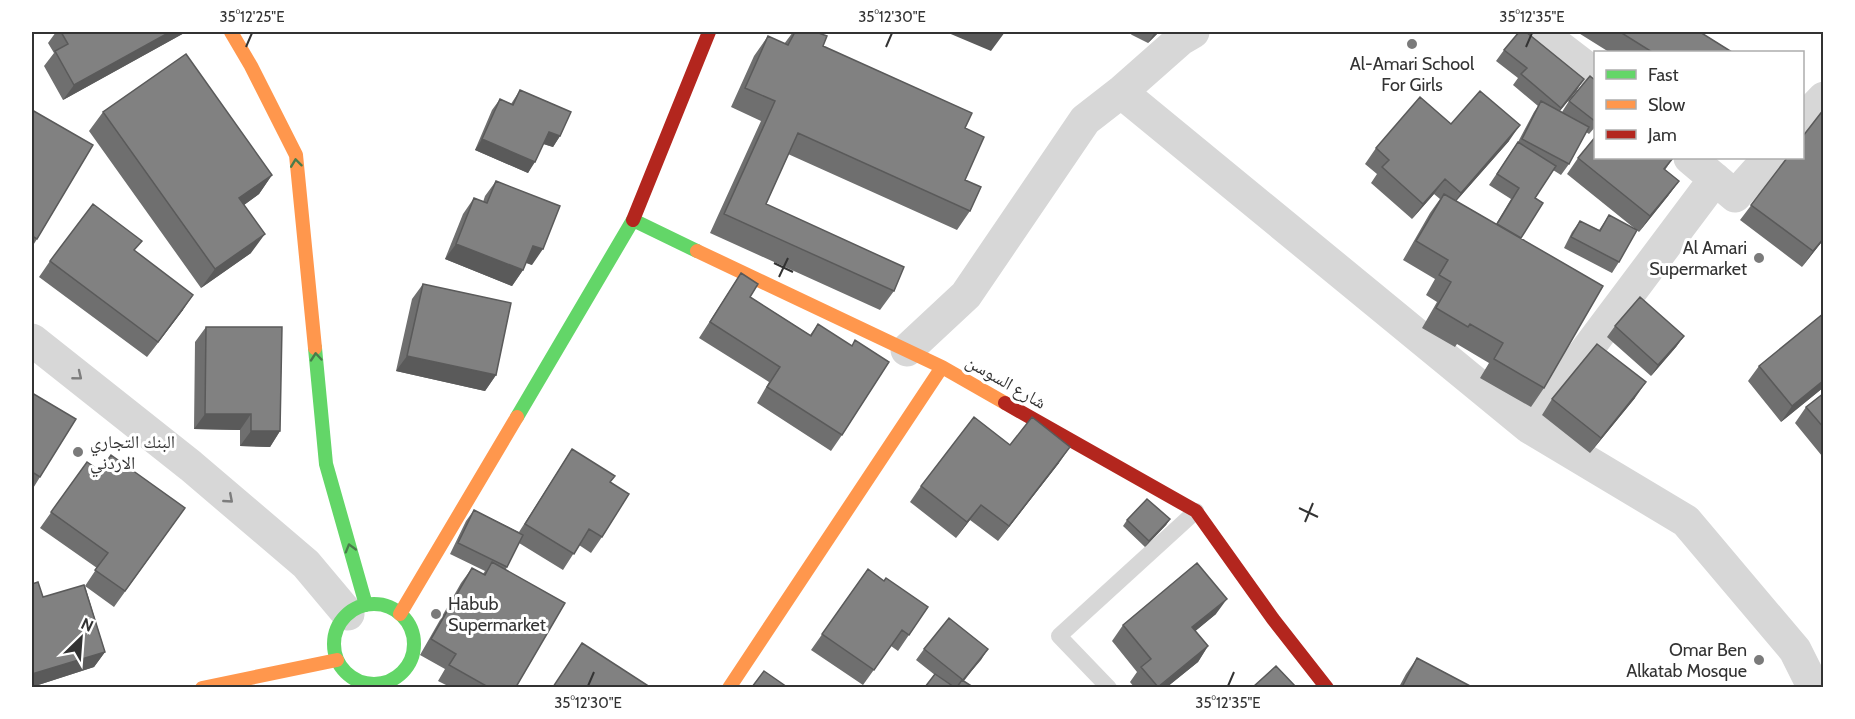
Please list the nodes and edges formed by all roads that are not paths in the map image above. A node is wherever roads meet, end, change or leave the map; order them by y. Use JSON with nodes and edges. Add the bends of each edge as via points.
{"nodes":[{"id":1,"x":231,"y":32,"type":"edge"},
{"id":2,"x":709,"y":32,"type":"edge"},
{"id":3,"x":1193,"y":32,"type":"edge"},
{"id":4,"x":1540,"y":32,"type":"edge"},
{"id":5,"x":1594,"y":73,"type":"edge"},
{"id":6,"x":1121,"y":92,"type":"junction"},
{"id":7,"x":1824,"y":98,"type":"edge"},
{"id":8,"x":1804,"y":120,"type":"edge"},
{"id":9,"x":1691,"y":159,"type":"edge"},
{"id":10,"x":1769,"y":159,"type":"edge"},
{"id":11,"x":1715,"y":179,"type":"junction"},
{"id":12,"x":633,"y":220,"type":"junction"},
{"id":13,"x":32,"y":339,"type":"edge"},
{"id":14,"x":907,"y":350,"type":"junction"},
{"id":15,"x":942,"y":367,"type":"junction"},
{"id":16,"x":1529,"y":427,"type":"junction"},
{"id":17,"x":1196,"y":511,"type":"junction"},
{"id":18,"x":357,"y":609,"type":"junction"},
{"id":19,"x":400,"y":614,"type":"junction"},
{"id":20,"x":337,"y":660,"type":"junction"},
{"id":21,"x":398,"y":682,"type":"edge"},
{"id":22,"x":202,"y":687,"type":"edge"},
{"id":23,"x":729,"y":687,"type":"edge"},
{"id":24,"x":1109,"y":687,"type":"edge"},
{"id":25,"x":1327,"y":687,"type":"edge"},
{"id":26,"x":1814,"y":687,"type":"edge"}],
"edges":[{"from":18,"to":1,"type":"street","one_way":true,"via":[[326,464],[296,154]]},
{"from":2,"to":12,"type":"street"},
{"from":3,"to":6,"type":"street"},
{"from":4,"to":5,"type":"street"},
{"from":6,"to":14,"type":"street","via":[[1085,120],[966,295]]},
{"from":6,"to":16,"type":"street"},
{"from":7,"to":8,"type":"street"},
{"from":9,"to":11,"type":"street"},
{"from":10,"to":11,"type":"street","via":[[1735,196]]},
{"from":11,"to":16,"type":"street"},
{"from":12,"to":14,"type":"street"},
{"from":12,"to":19,"type":"street"},
{"from":13,"to":18,"type":"street","one_way":true,"via":[[191,466]]},
{"from":14,"to":15,"type":"street"},
{"from":15,"to":17,"type":"street","name":"شارع السوسن"},
{"from":15,"to":23,"type":"street","name":"شارع السوسن"},
{"from":16,"to":26,"type":"street","via":[[1686,521],[1795,650]]},
{"from":17,"to":24,"type":"lane","via":[[1059,636]]},
{"from":17,"to":25,"type":"street","name":"شارع السوسن"},
{"from":18,"to":19,"type":"street","via":[[378,604]]},
{"from":18,"to":20,"type":"street","via":[[339,623],[334,647]]},
{"from":19,"to":21,"type":"street","via":[[408,623],[414,647]]},
{"from":20,"to":21,"type":"street","via":[[356,679],[369,683]]},
{"from":20,"to":22,"type":"street"}]}
